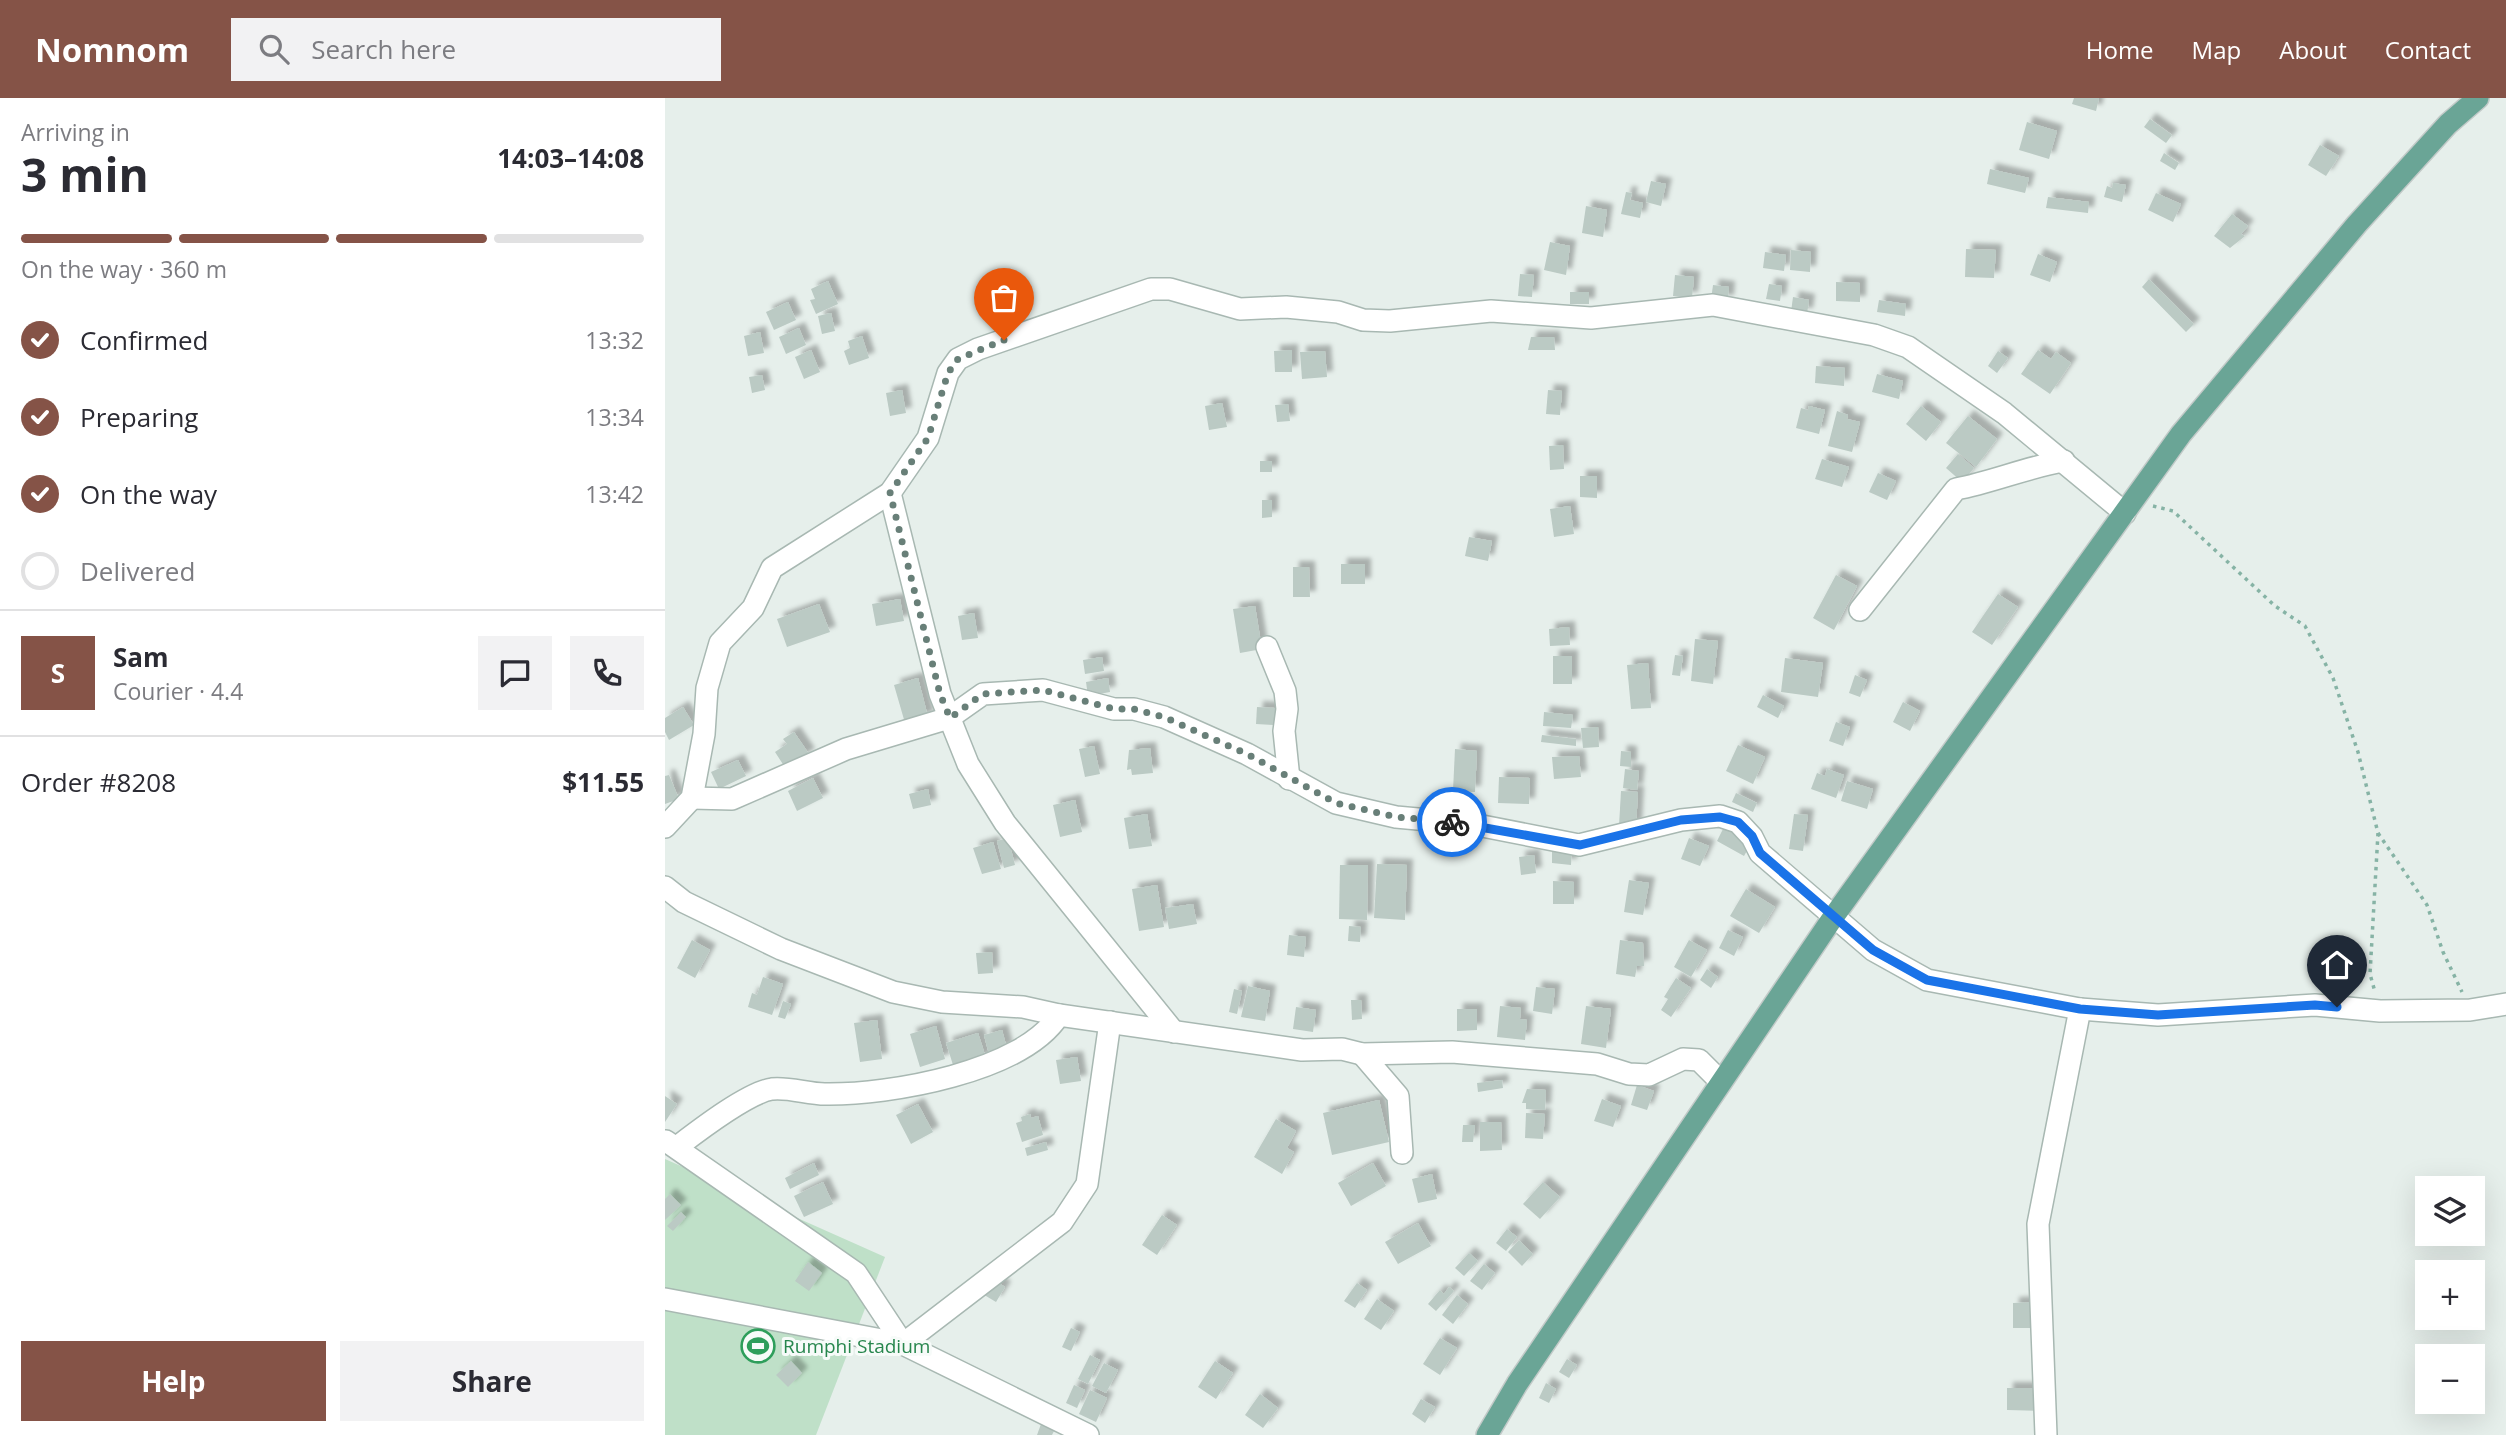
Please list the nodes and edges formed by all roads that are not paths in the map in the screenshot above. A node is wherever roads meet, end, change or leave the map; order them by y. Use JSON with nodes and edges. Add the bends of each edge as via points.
{"nodes":[{"id":1,"x":2477,"y":98,"type":"edge"},
{"id":2,"x":2064,"y":461,"type":"junction"},
{"id":3,"x":890,"y":493,"type":"junction"},
{"id":4,"x":2129,"y":508,"type":"junction"},
{"id":5,"x":1860,"y":610,"type":"dead end"},
{"id":6,"x":1267,"y":647,"type":"dead end"},
{"id":7,"x":950,"y":718,"type":"junction"},
{"id":8,"x":1289,"y":779,"type":"junction"},
{"id":9,"x":691,"y":798,"type":"junction"},
{"id":10,"x":665,"y":827,"type":"edge"},
{"id":11,"x":665,"y":887,"type":"edge"},
{"id":12,"x":1834,"y":916,"type":"junction"},
{"id":13,"x":2506,"y":1004,"type":"edge"},
{"id":14,"x":2080,"y":1009,"type":"junction"},
{"id":15,"x":1059,"y":1015,"type":"junction"},
{"id":16,"x":1111,"y":1022,"type":"junction"},
{"id":17,"x":1174,"y":1032,"type":"junction"},
{"id":18,"x":1361,"y":1054,"type":"junction"},
{"id":19,"x":1721,"y":1082,"type":"junction"},
{"id":20,"x":671,"y":1144,"type":"edge"},
{"id":21,"x":1402,"y":1153,"type":"dead end"},
{"id":22,"x":665,"y":1299,"type":"edge"},
{"id":23,"x":902,"y":1344,"type":"junction"},
{"id":24,"x":1088,"y":1435,"type":"edge"},
{"id":25,"x":1487,"y":1435,"type":"edge"},
{"id":26,"x":2046,"y":1435,"type":"edge"}],
"edges":[{"from":1,"to":4,"type":"main road","via":[[2357,224],[2181,434]]},
{"from":2,"to":3,"type":"street","via":[[2004,413],[1907,347],[1874,335],[1713,304],[1591,318],[1491,311],[1390,321],[1286,307],[1240,309],[1170,289],[1151,289],[958,359],[948,373],[928,438]]},
{"from":2,"to":4,"type":"street"},
{"from":2,"to":5,"type":"street","via":[[1955,489]]},
{"from":3,"to":7,"type":"street"},
{"from":3,"to":9,"type":"street","via":[[772,568],[753,608],[720,643],[707,688],[704,734]]},
{"from":4,"to":12,"type":"main road"},
{"from":6,"to":8,"type":"street","via":[[1285,691]]},
{"from":7,"to":8,"type":"street","via":[[983,694],[1043,690],[1164,717],[1247,754]]},
{"from":7,"to":9,"type":"street","via":[[846,749],[733,799]]},
{"from":7,"to":17,"type":"street","via":[[968,764],[1005,823]]},
{"from":8,"to":12,"type":"street","via":[[1336,803],[1396,817],[1472,824],[1580,845],[1681,820],[1720,817],[1738,822],[1760,853]]},
{"from":9,"to":10,"type":"street"},
{"from":11,"to":15,"type":"street","via":[[684,902],[781,949],[893,992]]},
{"from":12,"to":14,"type":"street","via":[[1873,950],[1927,980]]},
{"from":12,"to":19,"type":"main road"},
{"from":13,"to":14,"type":"street","via":[[2470,1010],[2380,1011],[2315,1005],[2158,1015]]},
{"from":14,"to":26,"type":"street","via":[[2038,1224]]},
{"from":15,"to":16,"type":"street"},
{"from":15,"to":20,"type":"street","via":[[1053,1025],[1013,1054],[916,1087],[823,1094],[771,1089]]},
{"from":16,"to":17,"type":"street"},
{"from":16,"to":23,"type":"street","via":[[1087,1184],[1062,1222]]},
{"from":17,"to":18,"type":"street"},
{"from":18,"to":19,"type":"street","via":[[1479,1054],[1597,1063],[1629,1074],[1649,1075],[1683,1059],[1699,1060]]},
{"from":18,"to":21,"type":"street","via":[[1398,1096]]},
{"from":19,"to":25,"type":"main road"},
{"from":20,"to":23,"type":"street","via":[[856,1273]]},
{"from":22,"to":23,"type":"street"},
{"from":23,"to":24,"type":"street"}]}
